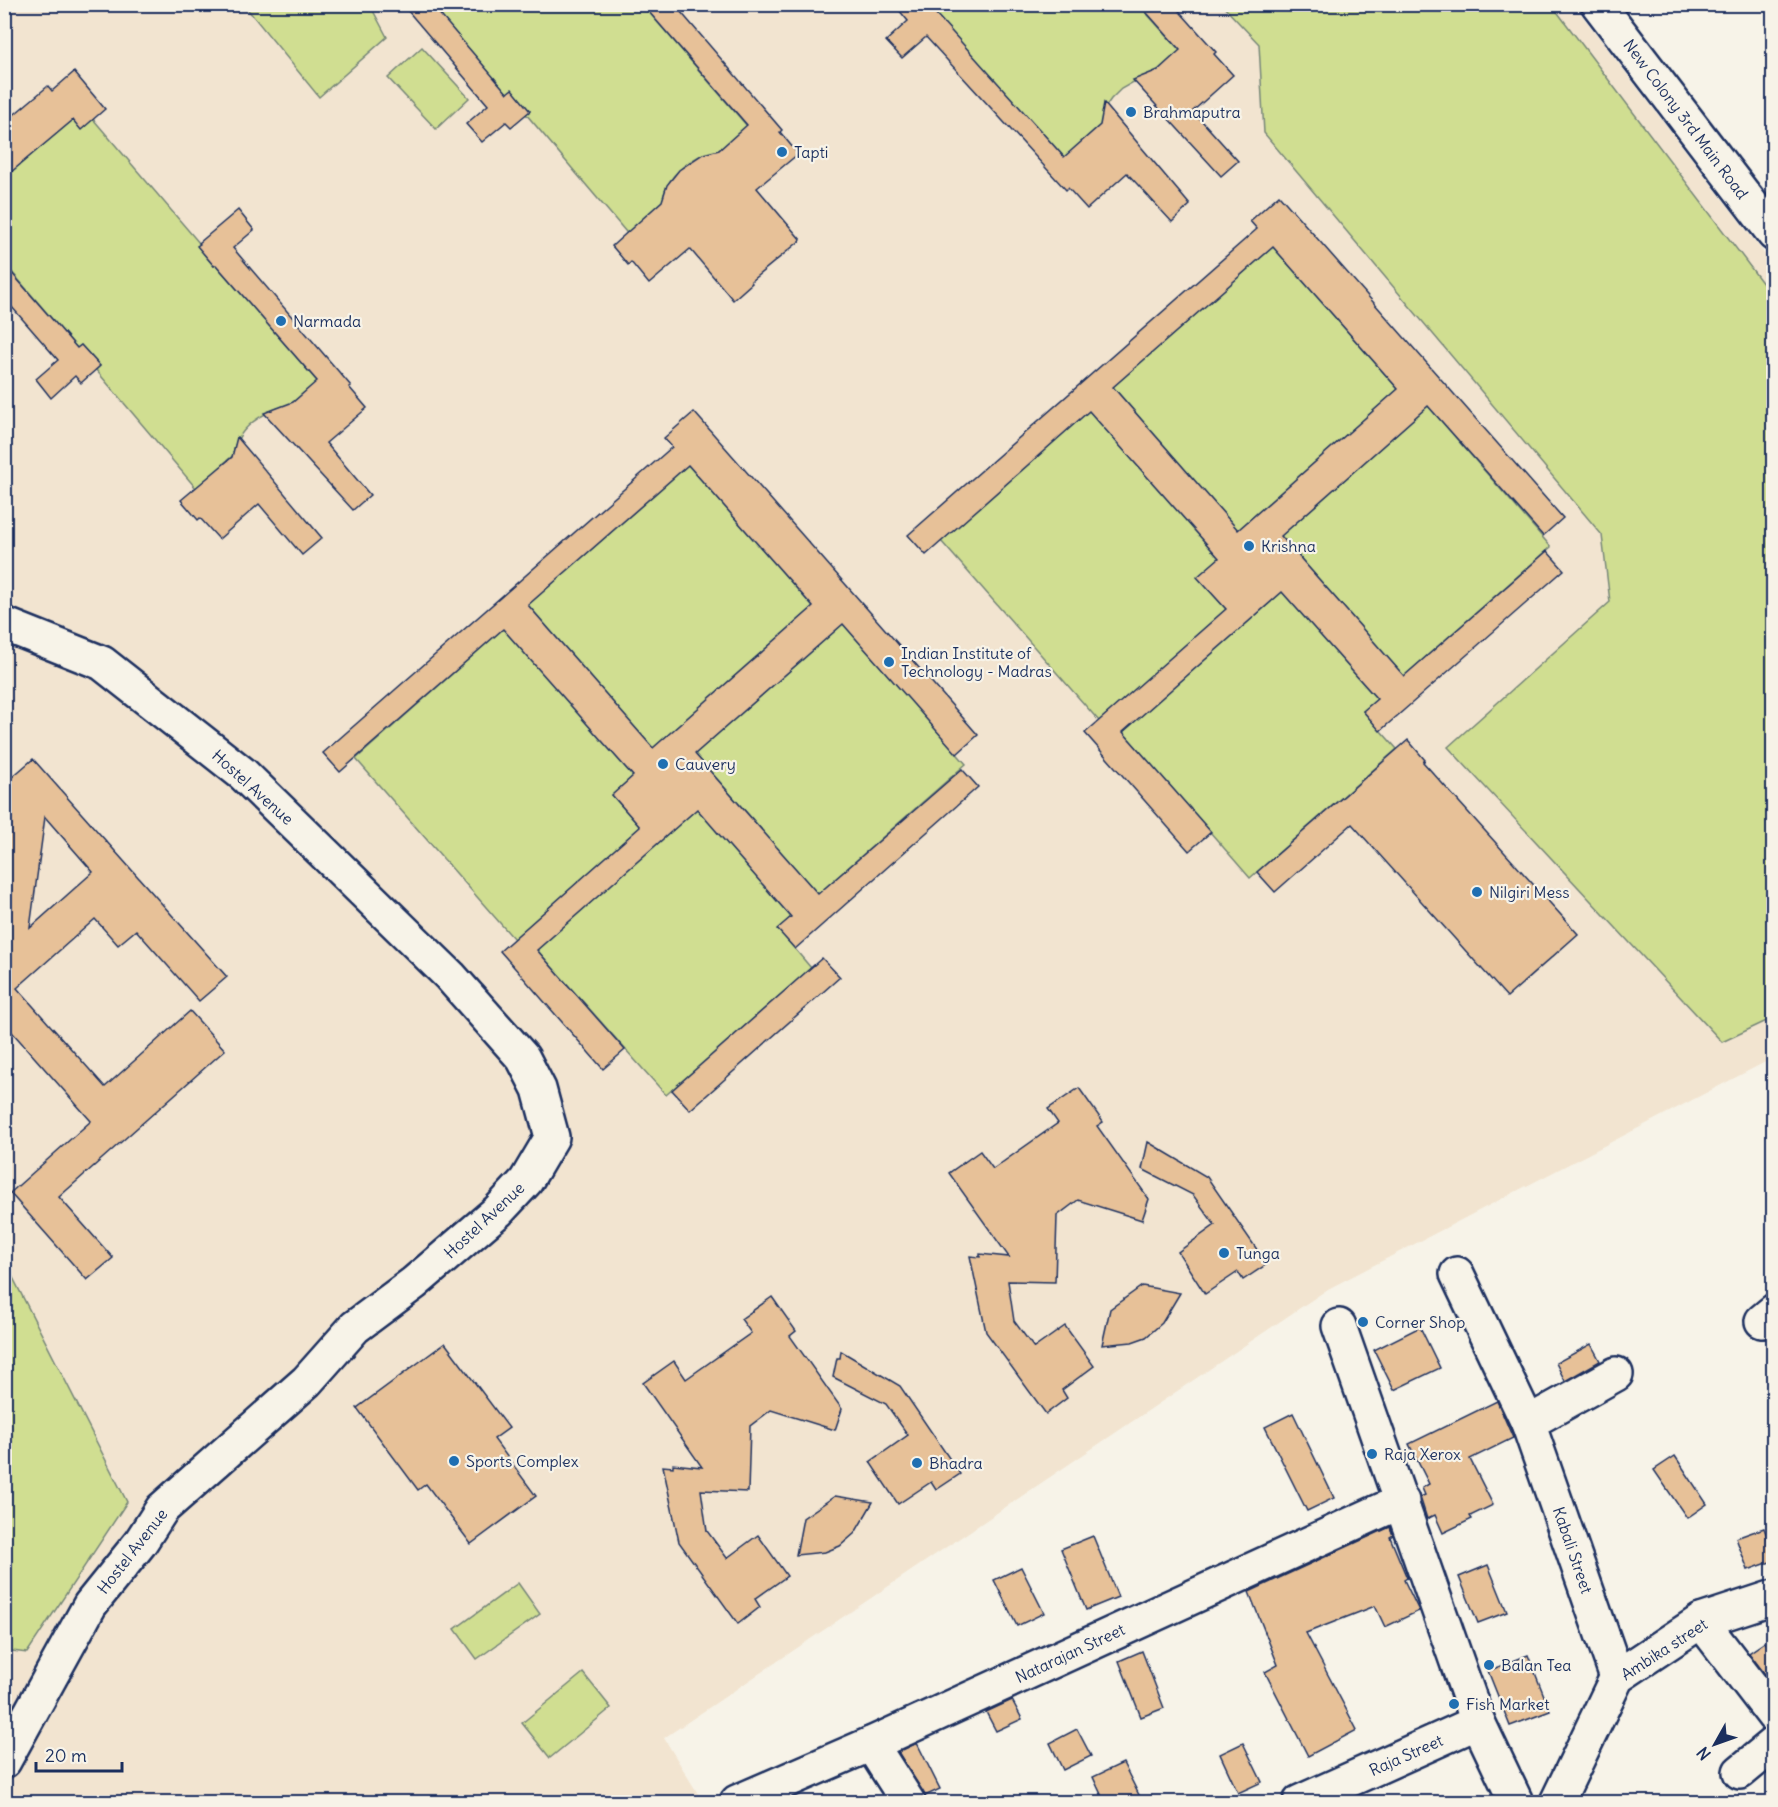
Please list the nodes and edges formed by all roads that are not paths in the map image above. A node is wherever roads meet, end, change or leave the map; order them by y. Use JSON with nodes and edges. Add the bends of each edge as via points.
{"nodes":[{"id":1,"x":1598,"y":4,"type":"edge"},
{"id":2,"x":1773,"y":234,"type":"edge"},
{"id":3,"x":4,"y":624,"type":"edge"},
{"id":4,"x":1457,"y":1274,"type":"dead end"},
{"id":5,"x":1339,"y":1326,"type":"dead end"},
{"id":6,"x":1616,"y":1374,"type":"dead end"},
{"id":7,"x":1528,"y":1423,"type":"junction"},
{"id":8,"x":1402,"y":1501,"type":"junction"},
{"id":9,"x":1773,"y":1597,"type":"edge"},
{"id":10,"x":1701,"y":1621,"type":"junction"},
{"id":11,"x":1617,"y":1677,"type":"junction"},
{"id":12,"x":1773,"y":1716,"type":"edge"},
{"id":13,"x":1478,"y":1722,"type":"junction"},
{"id":14,"x":871,"y":1744,"type":"junction"},
{"id":15,"x":1773,"y":1744,"type":"edge"},
{"id":16,"x":4,"y":1761,"type":"edge"},
{"id":17,"x":1740,"y":1772,"type":"dead end"},
{"id":18,"x":737,"y":1803,"type":"edge"},
{"id":19,"x":908,"y":1803,"type":"edge"},
{"id":20,"x":1300,"y":1803,"type":"edge"},
{"id":21,"x":1516,"y":1803,"type":"edge"},
{"id":22,"x":1557,"y":1803,"type":"edge"}],
"edges":[{"from":1,"to":2,"type":"street","name":"New Colony 3rd Main Road"},
{"from":3,"to":16,"type":"street","name":"Hostel Avenue","via":[[102,663],[243,774],[450,976],[523,1058],[539,1089],[552,1137],[526,1181],[498,1211],[355,1327],[307,1381],[162,1509],[90,1605]]},
{"from":4,"to":7,"type":"street","name":"Kabali Street"},
{"from":5,"to":8,"type":"street"},
{"from":6,"to":7,"type":"street"},
{"from":7,"to":11,"type":"street","name":"Kabali Street"},
{"from":8,"to":13,"type":"street"},
{"from":8,"to":14,"type":"street","name":"Natarajan Street"},
{"from":9,"to":10,"type":"street","name":"Ambika street"},
{"from":10,"to":11,"type":"street","name":"Ambika street"},
{"from":10,"to":12,"type":"street"},
{"from":11,"to":22,"type":"street","name":"Ambika street"},
{"from":13,"to":20,"type":"street","name":"Raja Street"},
{"from":13,"to":21,"type":"street"},
{"from":14,"to":18,"type":"street","name":"Natarajan Street"},
{"from":14,"to":19,"type":"street"},
{"from":15,"to":17,"type":"street"}]}
